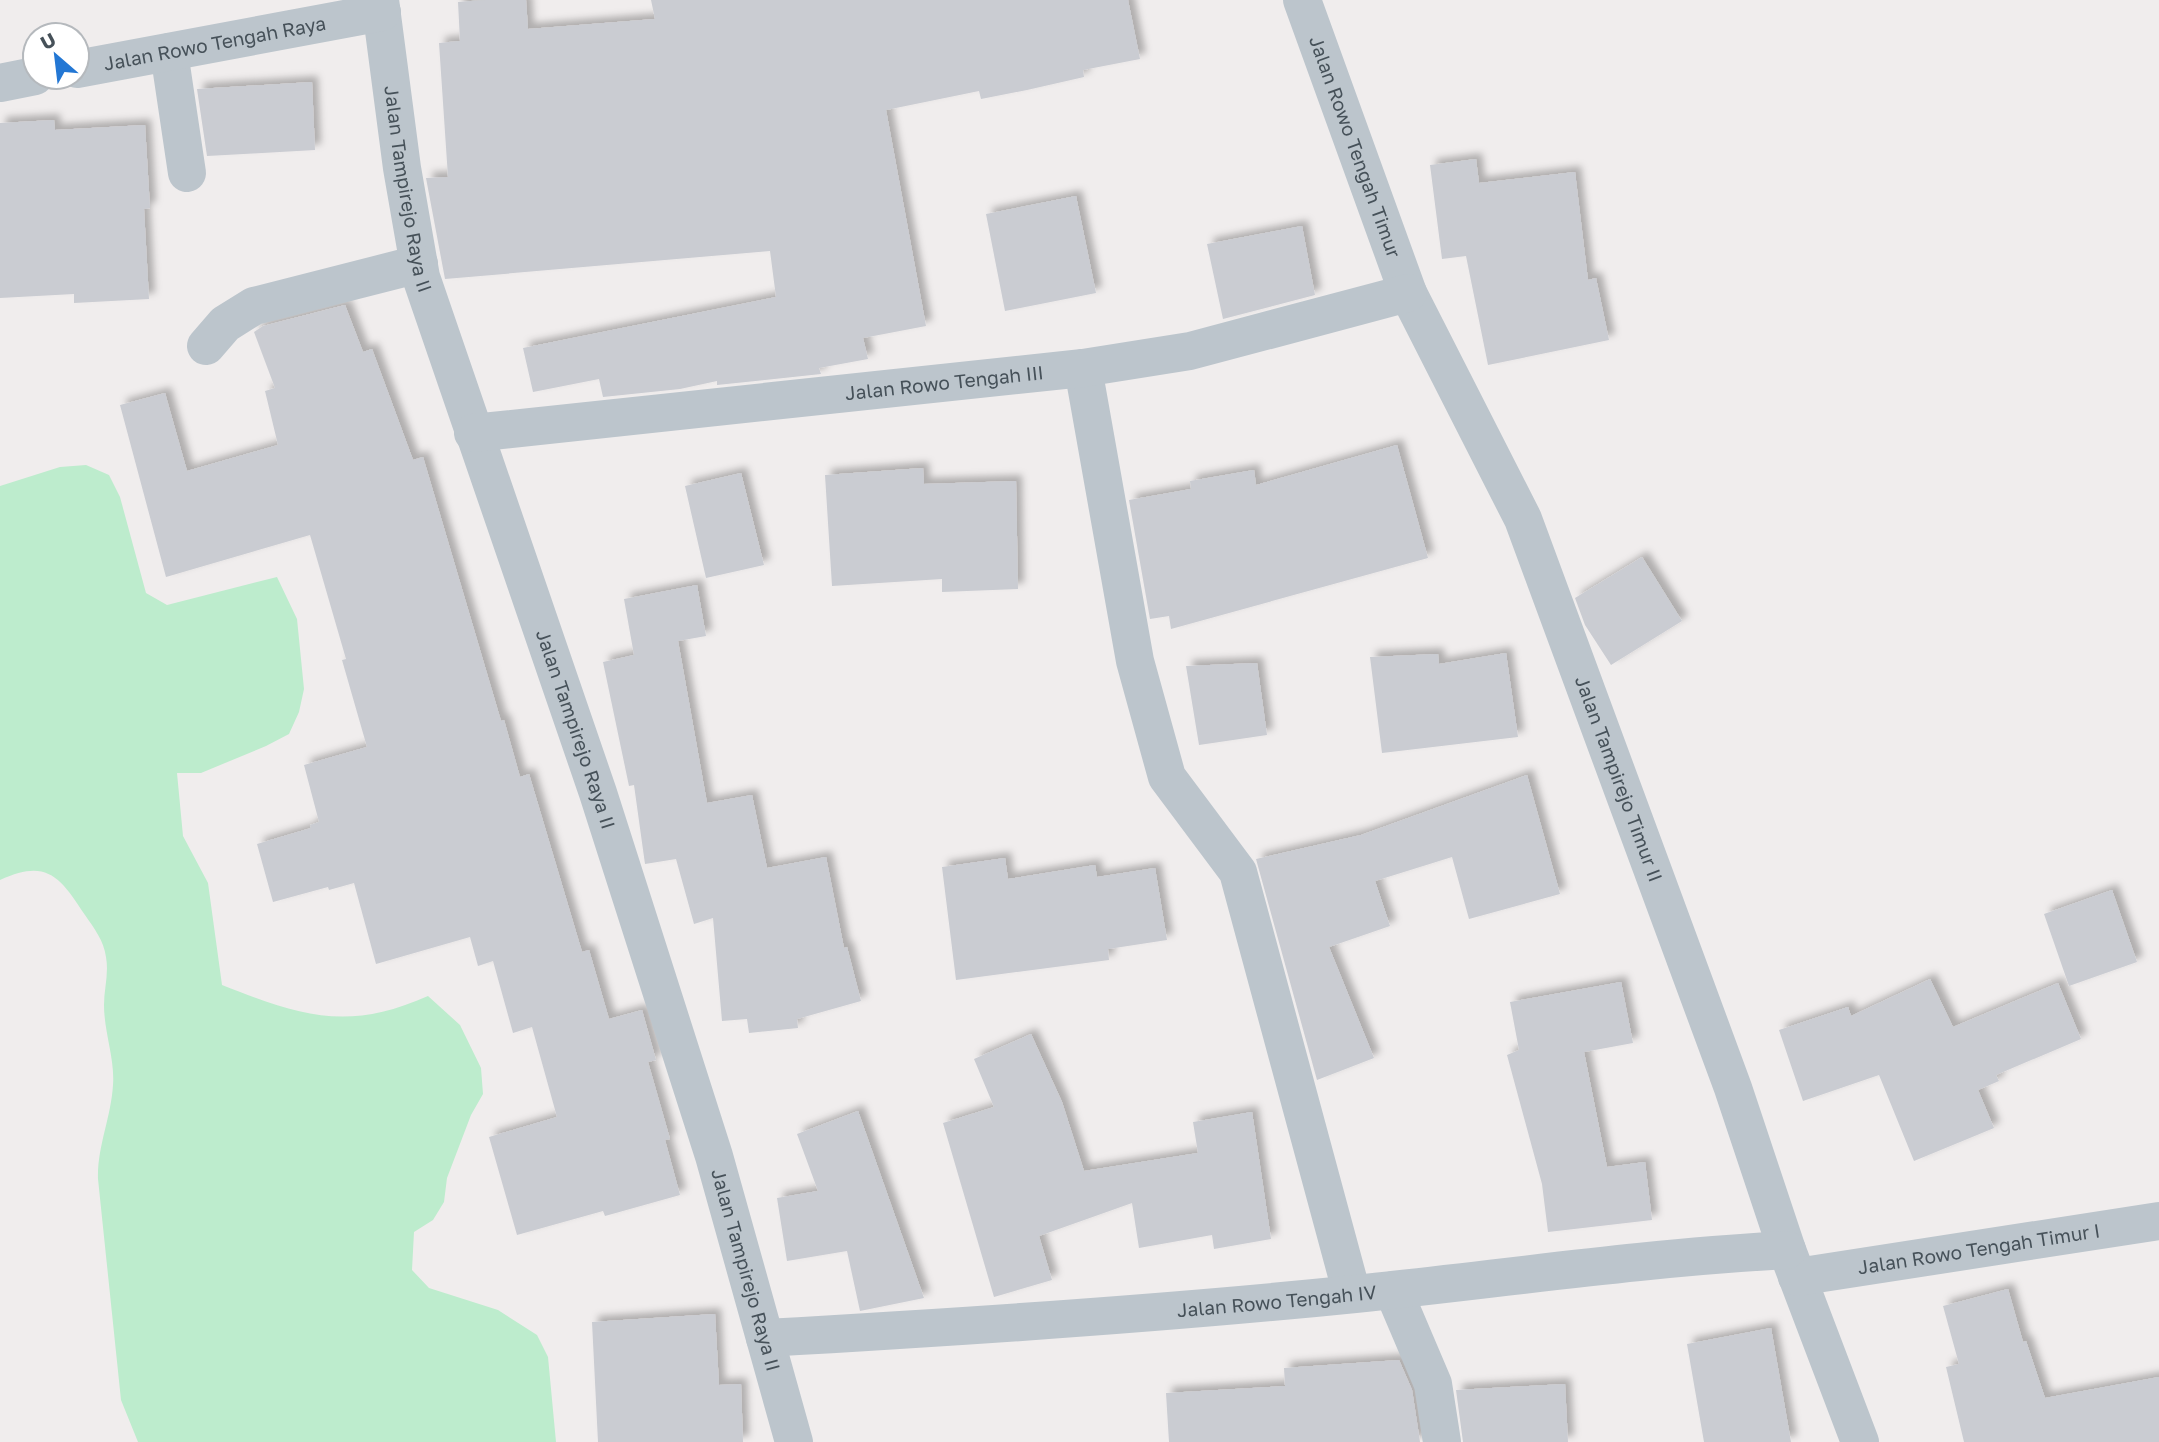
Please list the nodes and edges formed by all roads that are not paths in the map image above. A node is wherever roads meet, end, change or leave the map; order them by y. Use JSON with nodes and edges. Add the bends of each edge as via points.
{"nodes":[{"id":1,"x":1302,"y":0,"type":"edge"},
{"id":2,"x":381,"y":6,"type":"edge"},
{"id":3,"x":169,"y":52,"type":"junction"},
{"id":4,"x":91,"y":66,"type":"edge"},
{"id":5,"x":21,"y":79,"type":"edge"},
{"id":6,"x":0,"y":83,"type":"edge"},
{"id":7,"x":187,"y":173,"type":"dead end"},
{"id":8,"x":419,"y":264,"type":"junction"},
{"id":9,"x":1408,"y":293,"type":"junction"},
{"id":10,"x":206,"y":346,"type":"dead end"},
{"id":11,"x":1083,"y":368,"type":"junction"},
{"id":12,"x":472,"y":433,"type":"junction"},
{"id":13,"x":2159,"y":1221,"type":"edge"},
{"id":14,"x":1792,"y":1263,"type":"junction"},
{"id":15,"x":1393,"y":1290,"type":"junction"},
{"id":16,"x":1352,"y":1294,"type":"junction"},
{"id":17,"x":765,"y":1338,"type":"junction"},
{"id":18,"x":794,"y":1442,"type":"edge"},
{"id":19,"x":1442,"y":1442,"type":"edge"},
{"id":20,"x":1860,"y":1442,"type":"edge"}],
"edges":[{"from":1,"to":9,"type":"street","name":"Jalan Rowo Tengah Timur"},
{"from":2,"to":3,"type":"street","name":"Jalan Rowo Tengah Raya"},
{"from":2,"to":8,"type":"street","name":"Jalan Tampirejo Raya II"},
{"from":3,"to":4,"type":"street","name":"Jalan Rowo Tengah Raya"},
{"from":3,"to":7,"type":"street"},
{"from":5,"to":6,"type":"street"},
{"from":8,"to":10,"type":"street","via":[[254,306],[225,324]]},
{"from":8,"to":12,"type":"street","name":"Jalan Tampirejo Raya II"},
{"from":9,"to":11,"type":"street","name":"Jalan Rowo Tengah III","via":[[1190,351]]},
{"from":9,"to":14,"type":"street","name":"Jalan Tampirejo Timur II","via":[[1523,519],[1733,1088]]},
{"from":11,"to":12,"type":"street","name":"Jalan Rowo Tengah III"},
{"from":11,"to":16,"type":"street","via":[[1135,661],[1167,777],[1238,872]]},
{"from":12,"to":17,"type":"street","name":"Jalan Tampirejo Raya II","via":[[489,468],[606,819],[714,1156]]},
{"from":13,"to":14,"type":"street","name":"Jalan Rowo Tengah Timur I"},
{"from":14,"to":15,"type":"street","name":"Jalan Rowo Tengah IV","via":[[1688,1255]]},
{"from":14,"to":20,"type":"street","name":"Jalan Tampirejo Timur II"},
{"from":15,"to":16,"type":"street","name":"Jalan Rowo Tengah IV"},
{"from":15,"to":19,"type":"street","via":[[1433,1384]]},
{"from":16,"to":17,"type":"street","name":"Jalan Rowo Tengah IV","via":[[1002,1324]]},
{"from":17,"to":18,"type":"street","name":"Jalan Tampirejo Raya II"}]}
